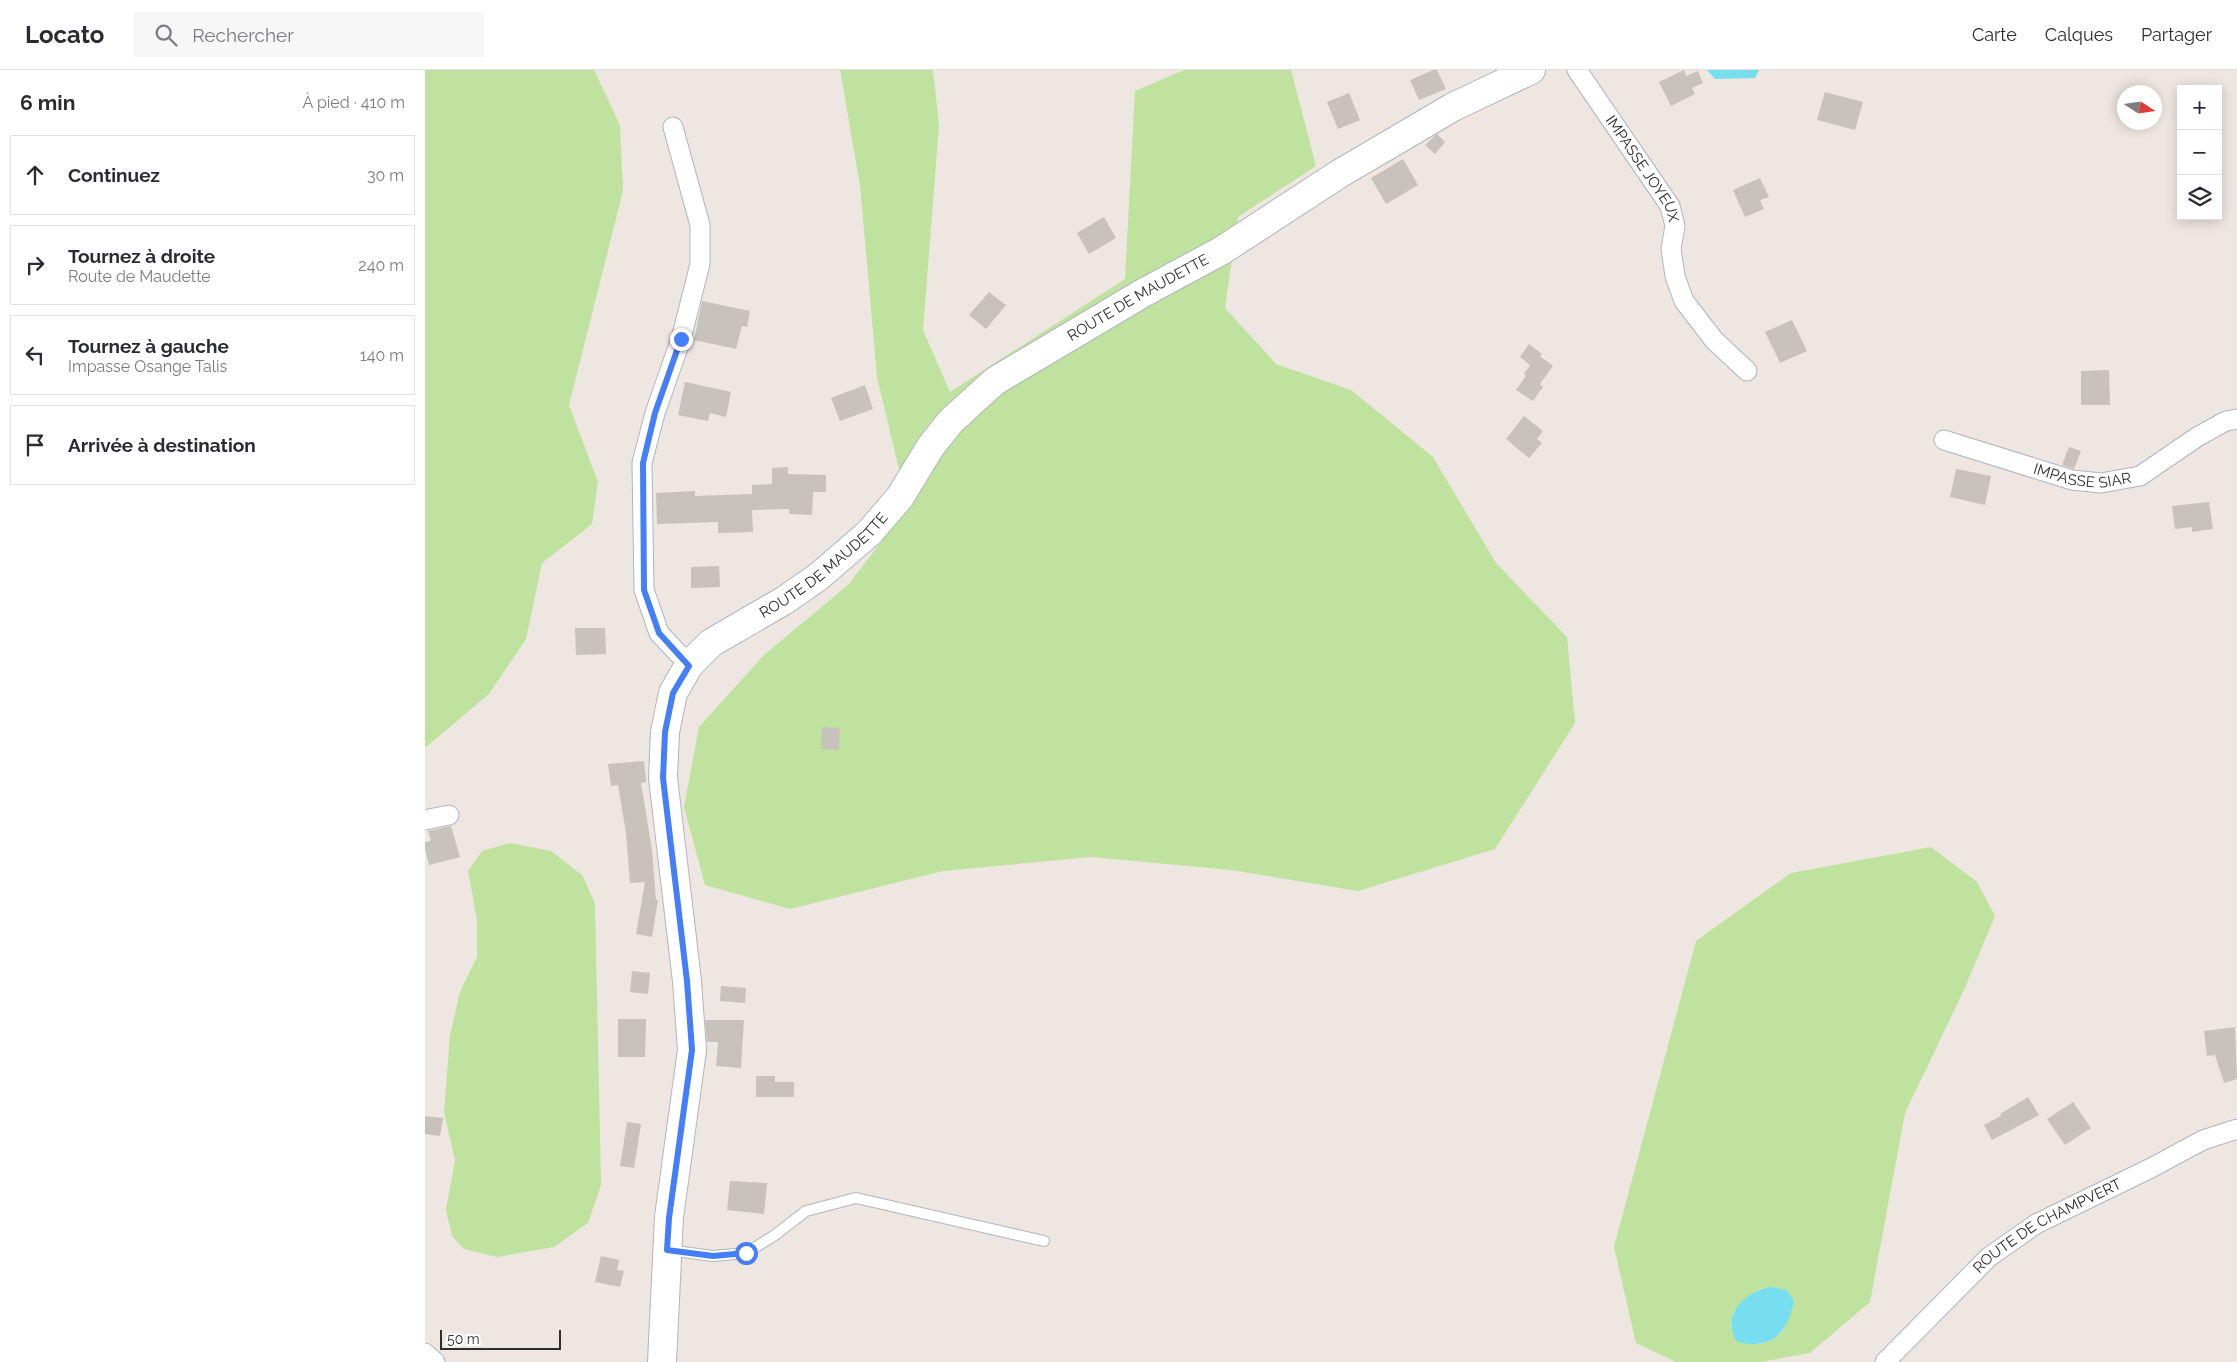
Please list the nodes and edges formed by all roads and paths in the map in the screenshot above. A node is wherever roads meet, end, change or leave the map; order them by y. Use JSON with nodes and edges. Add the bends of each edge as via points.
{"nodes":[{"id":1,"x":1531,"y":70,"type":"edge"},
{"id":2,"x":1577,"y":70,"type":"edge"},
{"id":3,"x":673,"y":127,"type":"dead end"},
{"id":4,"x":1747,"y":371,"type":"dead end"},
{"id":5,"x":2237,"y":418,"type":"edge"},
{"id":6,"x":1944,"y":440,"type":"dead end"},
{"id":7,"x":689,"y":666,"type":"junction"},
{"id":8,"x":449,"y":816,"type":"dead end"},
{"id":9,"x":425,"y":820,"type":"edge"},
{"id":10,"x":2237,"y":1129,"type":"edge"},
{"id":11,"x":1043,"y":1241,"type":"dead end"},
{"id":12,"x":667,"y":1250,"type":"junction"},
{"id":13,"x":425,"y":1352,"type":"edge"},
{"id":14,"x":435,"y":1362,"type":"edge"},
{"id":15,"x":662,"y":1362,"type":"edge"},
{"id":16,"x":1885,"y":1362,"type":"edge"}],
"edges":[{"from":1,"to":7,"type":"street","name":"ROUTE DE MAUDETTE","via":[[1445,112],[1339,174],[1221,250],[995,380],[951,421],[931,446],[900,497],[869,533],[818,577],[711,642]]},
{"from":2,"to":4,"type":"street","name":"IMPASSE JOYEUX","via":[[1670,206],[1675,226],[1671,249],[1675,276],[1684,301],[1714,340]]},
{"from":3,"to":7,"type":"street","via":[[699,225],[700,264],[643,463],[644,590],[659,633]]},
{"from":5,"to":6,"type":"street","name":"IMPASSE SIAR","via":[[2197,437],[2140,476],[2101,483],[2072,480]]},
{"from":7,"to":12,"type":"street","name":"ROUTE DE MAUDETTE","via":[[673,693],[665,732],[663,778],[692,1050]]},
{"from":8,"to":9,"type":"street"},
{"from":10,"to":16,"type":"street","name":"ROUTE DE CHAMPVERT","via":[[2203,1140],[2036,1224],[1989,1257]]},
{"from":11,"to":12,"type":"lane","via":[[855,1198],[806,1211],[746,1253],[713,1256]]},
{"from":12,"to":15,"type":"street","name":"ROUTE DE MAUDETTE"},
{"from":13,"to":14,"type":"street"}]}
